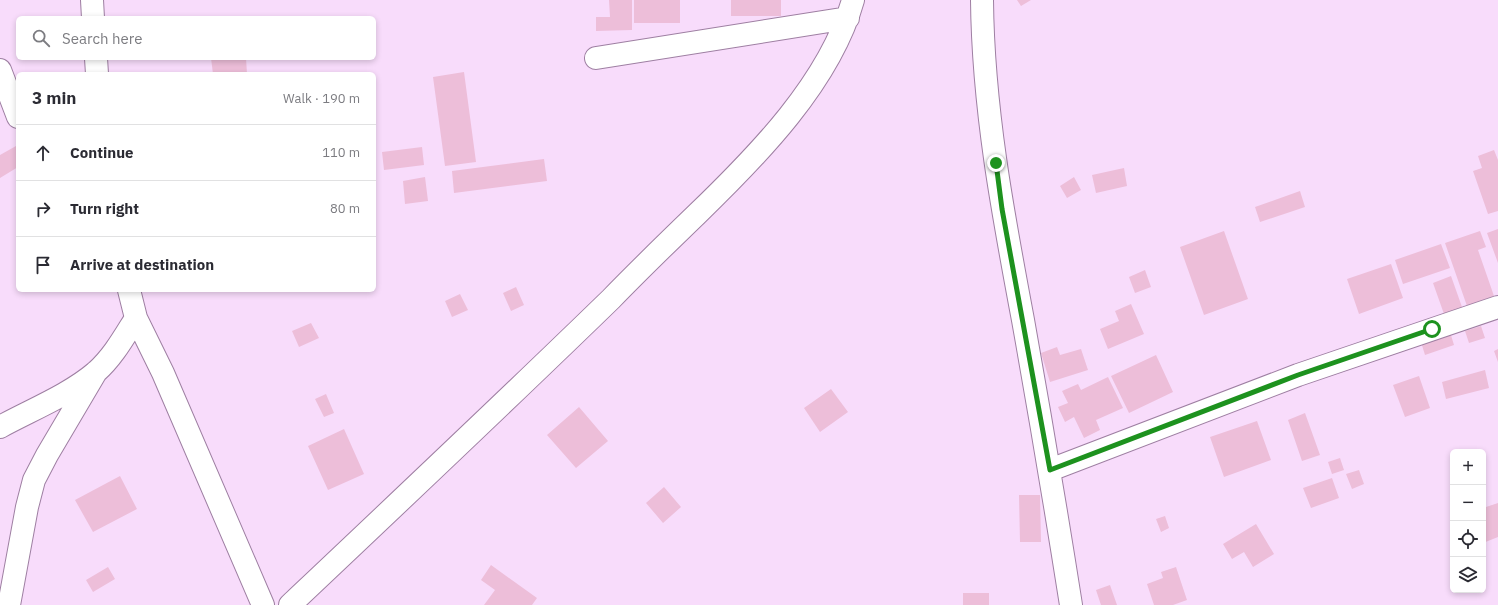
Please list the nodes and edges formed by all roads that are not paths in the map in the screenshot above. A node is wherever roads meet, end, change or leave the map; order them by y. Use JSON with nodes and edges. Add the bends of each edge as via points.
{"nodes":[{"id":1,"x":92,"y":0,"type":"edge"},
{"id":2,"x":982,"y":0,"type":"edge"},
{"id":3,"x":850,"y":9,"type":"edge"},
{"id":4,"x":94,"y":16,"type":"edge"},
{"id":5,"x":596,"y":58,"type":"dead end"},
{"id":6,"x":96,"y":60,"type":"edge"},
{"id":7,"x":0,"y":70,"type":"edge"},
{"id":8,"x":97,"y":72,"type":"edge"},
{"id":9,"x":16,"y":112,"type":"edge"},
{"id":10,"x":130,"y":292,"type":"edge"},
{"id":11,"x":1498,"y":307,"type":"edge"},
{"id":12,"x":136,"y":318,"type":"junction"},
{"id":13,"x":96,"y":372,"type":"junction"},
{"id":14,"x":0,"y":427,"type":"edge"},
{"id":15,"x":1050,"y":470,"type":"junction"},
{"id":16,"x":10,"y":605,"type":"edge"},
{"id":17,"x":263,"y":605,"type":"edge"},
{"id":18,"x":290,"y":605,"type":"edge"},
{"id":19,"x":1071,"y":605,"type":"edge"}],
"edges":[{"from":1,"to":4,"type":"street"},
{"from":2,"to":15,"type":"street","via":[[987,102],[1002,209]]},
{"from":3,"to":5,"type":"street"},
{"from":3,"to":18,"type":"street","via":[[821,71],[785,120],[741,171],[514,393]]},
{"from":6,"to":8,"type":"street"},
{"from":7,"to":9,"type":"street"},
{"from":10,"to":12,"type":"street"},
{"from":11,"to":15,"type":"street","via":[[1298,375]]},
{"from":12,"to":13,"type":"street","via":[[116,350]]},
{"from":12,"to":17,"type":"street","via":[[163,373]]},
{"from":13,"to":14,"type":"street","via":[[68,391]]},
{"from":13,"to":16,"type":"street","via":[[34,480],[26,507]]},
{"from":15,"to":19,"type":"street"}]}
